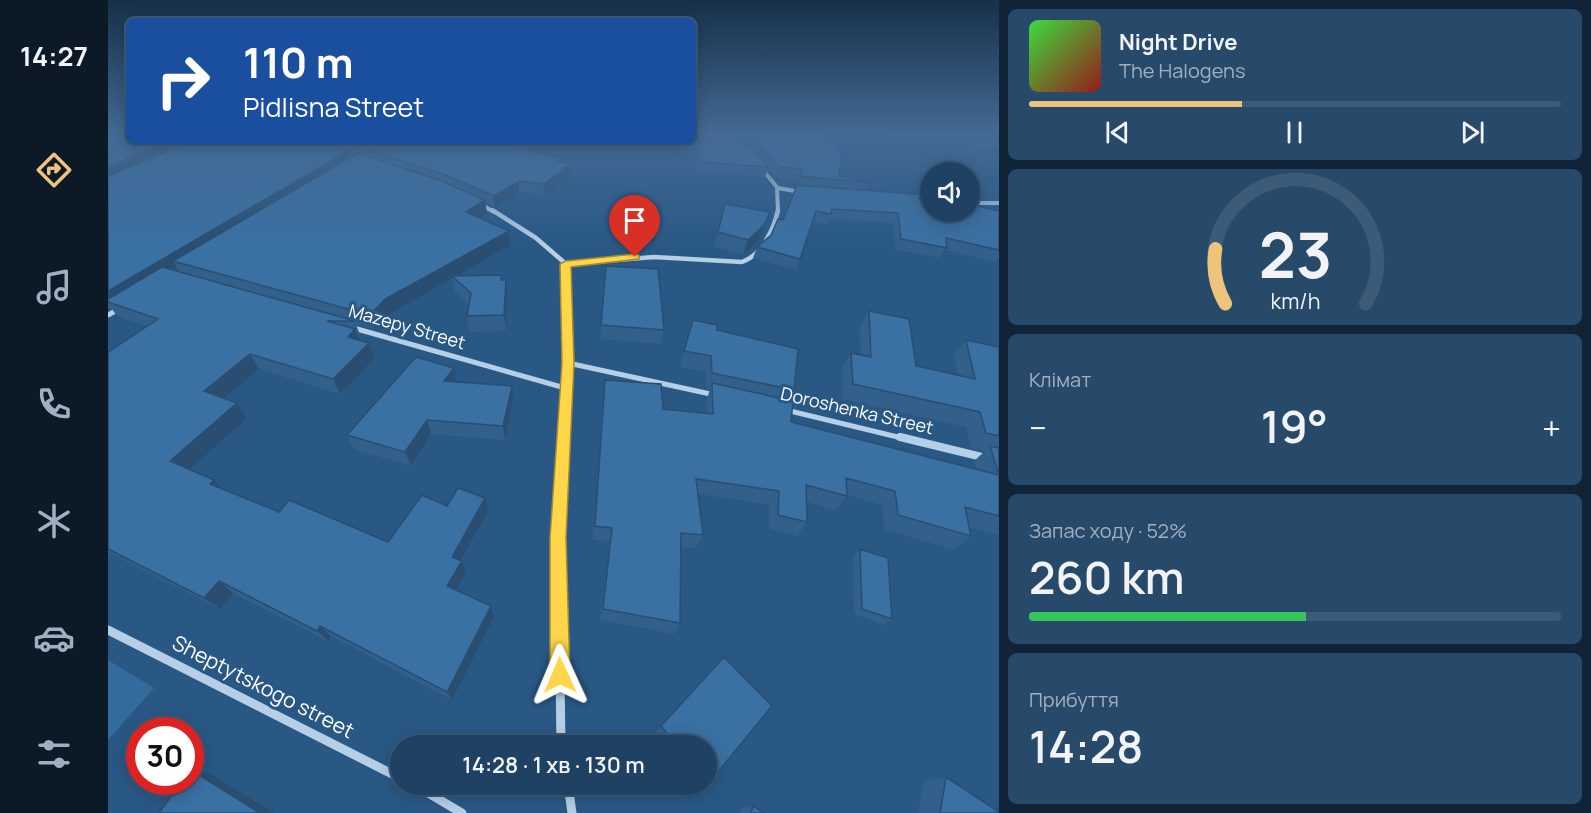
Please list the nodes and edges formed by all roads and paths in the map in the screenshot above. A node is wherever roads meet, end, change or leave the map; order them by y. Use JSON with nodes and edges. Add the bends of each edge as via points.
{"nodes":[{"id":1,"x":763,"y":171,"type":"edge"},
{"id":2,"x":778,"y":188,"type":"junction"},
{"id":3,"x":809,"y":194,"type":"edge"},
{"id":4,"x":470,"y":200,"type":"edge"},
{"id":5,"x":980,"y":202,"type":"edge"},
{"id":6,"x":999,"y":203,"type":"edge"},
{"id":7,"x":566,"y":264,"type":"junction"},
{"id":8,"x":126,"y":304,"type":"edge"},
{"id":9,"x":108,"y":315,"type":"edge"},
{"id":10,"x":340,"y":324,"type":"edge"},
{"id":11,"x":568,"y":363,"type":"junction"},
{"id":12,"x":565,"y":388,"type":"junction"},
{"id":13,"x":729,"y":398,"type":"edge"},
{"id":14,"x":775,"y":408,"type":"edge"},
{"id":15,"x":999,"y":461,"type":"edge"},
{"id":16,"x":108,"y":630,"type":"edge"},
{"id":17,"x":561,"y":735,"type":"edge"},
{"id":18,"x":390,"y":773,"type":"edge"},
{"id":19,"x":432,"y":795,"type":"edge"},
{"id":20,"x":570,"y":795,"type":"edge"},
{"id":21,"x":462,"y":813,"type":"edge"},
{"id":22,"x":572,"y":813,"type":"edge"}],
"edges":[{"from":1,"to":2,"type":"street"},
{"from":2,"to":3,"type":"street"},
{"from":2,"to":7,"type":"street","via":[[776,218],[766,237],[744,261],[635,257]]},
{"from":4,"to":7,"type":"street","via":[[510,219]]},
{"from":5,"to":6,"type":"street"},
{"from":7,"to":11,"type":"street"},
{"from":8,"to":9,"type":"street"},
{"from":10,"to":12,"type":"street","name":"Mazepy Street"},
{"from":11,"to":12,"type":"street"},
{"from":11,"to":13,"type":"street"},
{"from":12,"to":17,"type":"street","via":[[558,538]]},
{"from":14,"to":15,"type":"street","name":"Doroshenka Street"},
{"from":16,"to":18,"type":"street","name":"Sheptytskogo street"},
{"from":19,"to":21,"type":"street"},
{"from":20,"to":22,"type":"street"}]}
